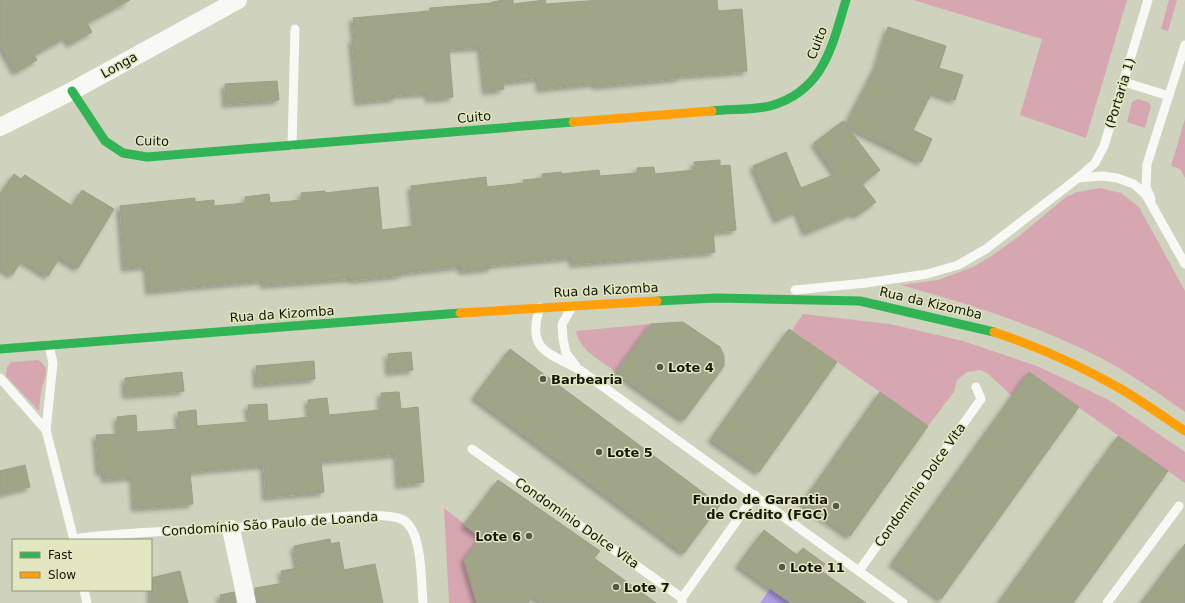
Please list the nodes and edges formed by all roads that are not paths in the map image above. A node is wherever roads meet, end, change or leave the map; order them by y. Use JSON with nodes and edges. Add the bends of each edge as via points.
{"nodes":[{"id":1,"x":238,"y":0,"type":"edge"},
{"id":2,"x":846,"y":0,"type":"edge"},
{"id":3,"x":1148,"y":0,"type":"edge"},
{"id":4,"x":295,"y":29,"type":"dead end"},
{"id":5,"x":1185,"y":45,"type":"edge"},
{"id":6,"x":1124,"y":82,"type":"junction"},
{"id":7,"x":72,"y":91,"type":"junction"},
{"id":8,"x":1169,"y":96,"type":"junction"},
{"id":9,"x":0,"y":127,"type":"edge"},
{"id":10,"x":292,"y":146,"type":"junction"},
{"id":11,"x":1078,"y":178,"type":"junction"},
{"id":12,"x":1155,"y":209,"type":"junction"},
{"id":13,"x":1185,"y":264,"type":"edge"},
{"id":14,"x":716,"y":298,"type":"junction"},
{"id":15,"x":573,"y":305,"type":"junction"},
{"id":16,"x":540,"y":307,"type":"junction"},
{"id":17,"x":49,"y":345,"type":"junction"},
{"id":18,"x":0,"y":349,"type":"edge"},
{"id":19,"x":580,"y":370,"type":"junction"},
{"id":20,"x":0,"y":378,"type":"edge"},
{"id":21,"x":976,"y":387,"type":"dead end"},
{"id":22,"x":46,"y":430,"type":"junction"},
{"id":23,"x":1185,"y":431,"type":"edge"},
{"id":24,"x":472,"y":449,"type":"dead end"},
{"id":25,"x":755,"y":496,"type":"junction"},
{"id":26,"x":1179,"y":506,"type":"dead end"},
{"id":27,"x":230,"y":528,"type":"junction"},
{"id":28,"x":74,"y":539,"type":"edge"},
{"id":29,"x":859,"y":571,"type":"junction"},
{"id":30,"x":84,"y":591,"type":"edge"},
{"id":31,"x":682,"y":601,"type":"edge"},
{"id":32,"x":87,"y":603,"type":"edge"},
{"id":33,"x":247,"y":603,"type":"edge"},
{"id":34,"x":423,"y":603,"type":"edge"},
{"id":35,"x":903,"y":603,"type":"edge"},
{"id":36,"x":1107,"y":603,"type":"edge"}],
"edges":[{"from":1,"to":7,"type":"street","name":"Longa"},
{"from":2,"to":10,"type":"main road","name":"Cuito","via":[[827,60],[812,83],[794,97],[769,106]]},
{"from":3,"to":6,"type":"lane","name":"(Portaria 1)"},
{"from":4,"to":10,"type":"lane"},
{"from":5,"to":8,"type":"lane"},
{"from":6,"to":8,"type":"lane"},
{"from":6,"to":11,"type":"lane","name":"(Portaria 1)","via":[[1104,146],[1095,163]]},
{"from":7,"to":9,"type":"street","name":"Longa"},
{"from":7,"to":10,"type":"main road","name":"Cuito","via":[[105,141],[122,153],[147,157]]},
{"from":8,"to":12,"type":"lane","via":[[1147,164],[1146,187]]},
{"from":11,"to":12,"type":"lane","via":[[1102,176],[1134,184]]},
{"from":11,"to":14,"type":"lane","name":"(Portaria 1)","via":[[986,249],[958,265],[927,274],[866,283]]},
{"from":12,"to":13,"type":"lane"},
{"from":14,"to":15,"type":"main road","name":"Rua da Kizomba"},
{"from":14,"to":23,"type":"main road","name":"Rua da Kizomba","via":[[860,301],[987,329],[1033,345],[1079,366],[1124,390]]},
{"from":15,"to":16,"type":"main road","name":"Rua da Kizomba"},
{"from":15,"to":19,"type":"lane","via":[[562,324],[563,339],[566,353]]},
{"from":16,"to":17,"type":"main road","name":"Rua da Kizomba"},
{"from":16,"to":19,"type":"lane","via":[[535,323],[535,336],[542,349]]},
{"from":17,"to":18,"type":"main road","name":"Rua da Kizomba"},
{"from":17,"to":22,"type":"lane","name":"Condomínio São Paulo de Loanda","via":[[52,363]]},
{"from":19,"to":25,"type":"lane"},
{"from":20,"to":22,"type":"lane","name":"Condomínio São Paulo de Loanda"},
{"from":21,"to":29,"type":"lane","name":"Condomínio Dolce Vita","via":[[981,399]]},
{"from":22,"to":28,"type":"lane","name":"Condomínio São Paulo de Loanda"},
{"from":24,"to":31,"type":"lane","name":"Condomínio Dolce Vita"},
{"from":25,"to":29,"type":"lane"},
{"from":25,"to":31,"type":"lane","name":"Condomínio Dolce Vita"},
{"from":26,"to":36,"type":"lane"},
{"from":27,"to":28,"type":"lane","name":"Condomínio São Paulo de Loanda","via":[[103,534]]},
{"from":27,"to":33,"type":"street"},
{"from":27,"to":34,"type":"lane","name":"Condomínio São Paulo de Loanda","via":[[359,516],[387,515],[404,520],[413,532],[418,547]]},
{"from":29,"to":35,"type":"lane"},
{"from":30,"to":32,"type":"lane"}]}
